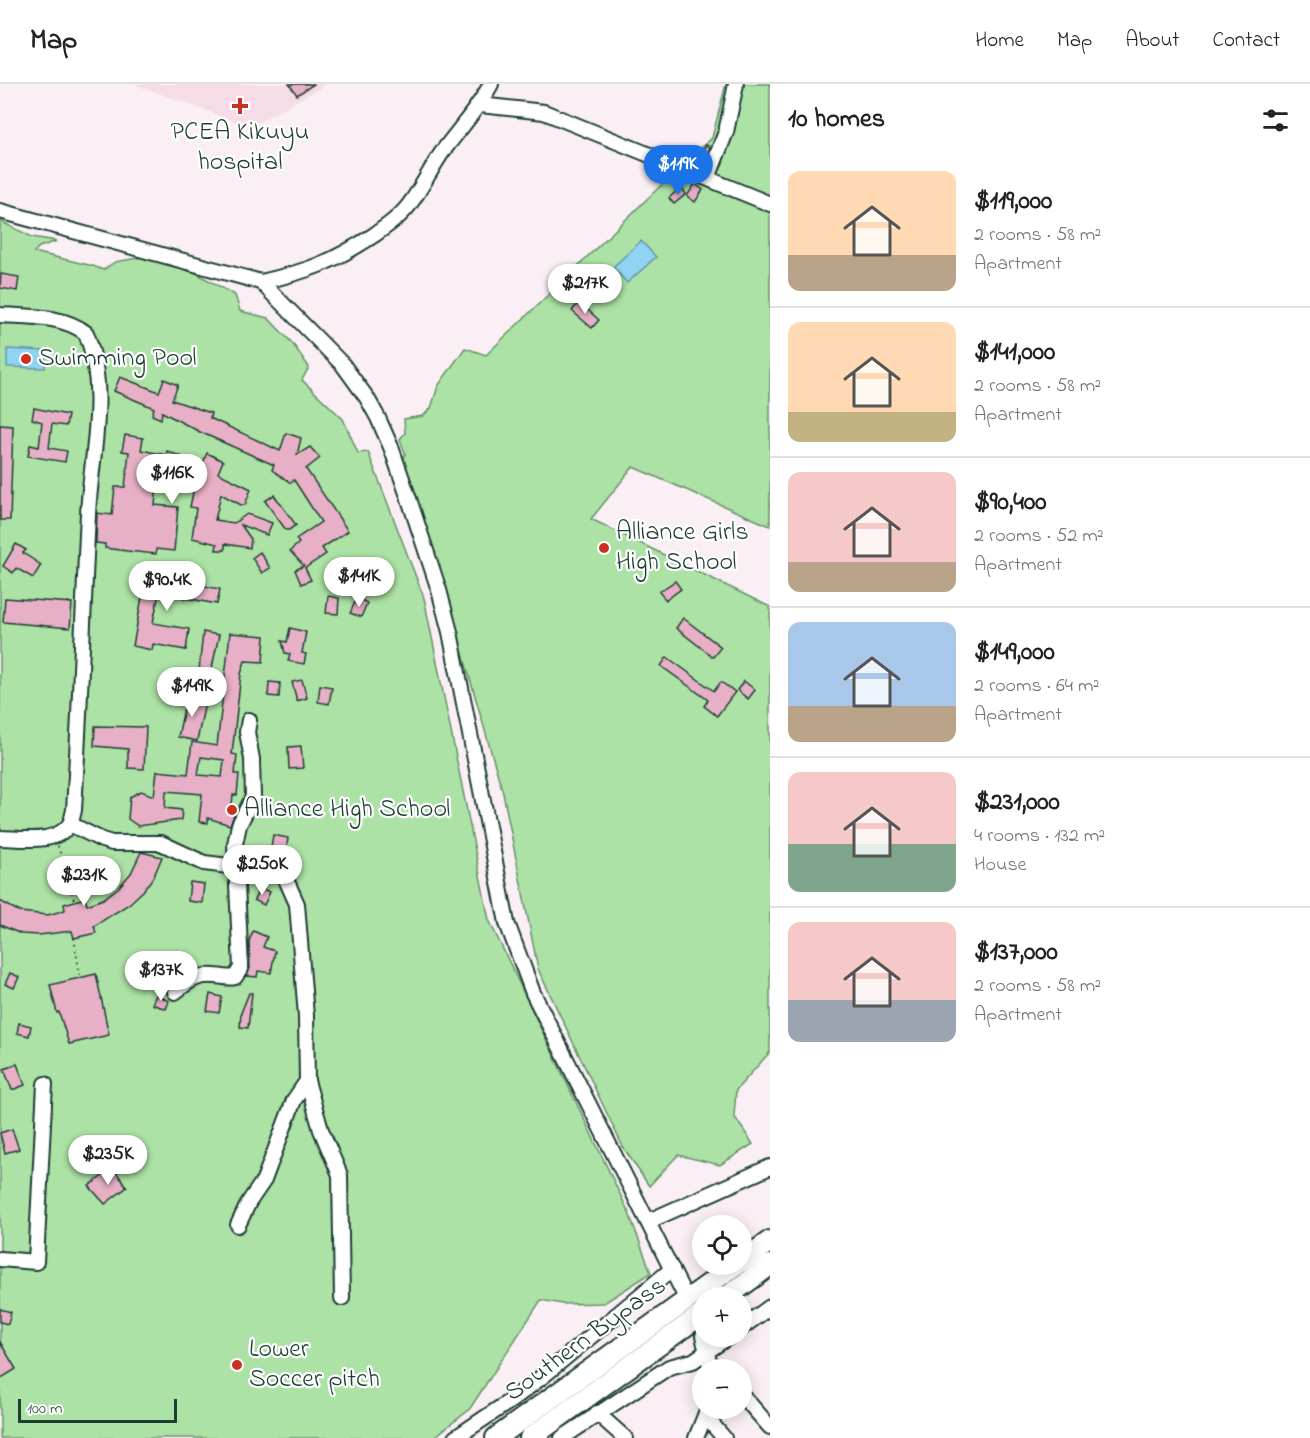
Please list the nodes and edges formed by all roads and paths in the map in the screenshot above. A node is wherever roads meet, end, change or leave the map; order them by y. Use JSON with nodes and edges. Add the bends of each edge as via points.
{"nodes":[{"id":1,"x":491,"y":84,"type":"edge"},
{"id":2,"x":736,"y":84,"type":"edge"},
{"id":3,"x":480,"y":105,"type":"junction"},
{"id":4,"x":708,"y":178,"type":"junction"},
{"id":5,"x":770,"y":204,"type":"edge"},
{"id":6,"x":0,"y":211,"type":"edge"},
{"id":7,"x":261,"y":282,"type":"junction"},
{"id":8,"x":0,"y":315,"type":"edge"},
{"id":9,"x":249,"y":720,"type":"dead end"},
{"id":10,"x":70,"y":824,"type":"junction"},
{"id":11,"x":54,"y":835,"type":"junction"},
{"id":12,"x":0,"y":838,"type":"edge"},
{"id":13,"x":235,"y":867,"type":"junction"},
{"id":14,"x":74,"y":900,"type":"dead end"},
{"id":15,"x":74,"y":938,"type":"dead end"},
{"id":16,"x":81,"y":976,"type":"dead end"},
{"id":17,"x":175,"y":992,"type":"dead end"},
{"id":18,"x":307,"y":1081,"type":"junction"},
{"id":19,"x":45,"y":1084,"type":"dead end"},
{"id":20,"x":770,"y":1167,"type":"edge"},
{"id":21,"x":649,"y":1221,"type":"junction"},
{"id":22,"x":238,"y":1225,"type":"dead end"},
{"id":23,"x":770,"y":1241,"type":"edge"},
{"id":24,"x":752,"y":1254,"type":"edge"},
{"id":25,"x":0,"y":1259,"type":"edge"},
{"id":26,"x":770,"y":1265,"type":"edge"},
{"id":27,"x":672,"y":1269,"type":"junction"},
{"id":28,"x":722,"y":1275,"type":"edge"},
{"id":29,"x":740,"y":1287,"type":"edge"},
{"id":30,"x":684,"y":1294,"type":"dead end"},
{"id":31,"x":342,"y":1298,"type":"dead end"},
{"id":32,"x":770,"y":1307,"type":"edge"},
{"id":33,"x":752,"y":1320,"type":"edge"},
{"id":34,"x":692,"y":1321,"type":"edge"},
{"id":35,"x":705,"y":1347,"type":"edge"},
{"id":36,"x":715,"y":1347,"type":"edge"},
{"id":37,"x":706,"y":1354,"type":"junction"},
{"id":38,"x":708,"y":1359,"type":"edge"},
{"id":39,"x":752,"y":1407,"type":"edge"},
{"id":40,"x":597,"y":1413,"type":"junction"},
{"id":41,"x":704,"y":1419,"type":"edge"},
{"id":42,"x":711,"y":1419,"type":"edge"},
{"id":43,"x":770,"y":1427,"type":"edge"},
{"id":44,"x":455,"y":1438,"type":"edge"},
{"id":45,"x":496,"y":1438,"type":"edge"},
{"id":46,"x":530,"y":1438,"type":"edge"},
{"id":47,"x":562,"y":1438,"type":"edge"},
{"id":48,"x":626,"y":1438,"type":"edge"},
{"id":49,"x":696,"y":1438,"type":"edge"},
{"id":50,"x":724,"y":1438,"type":"edge"}],
"edges":[{"from":1,"to":3,"type":"street"},
{"from":2,"to":4,"type":"street","via":[[726,132]]},
{"from":3,"to":4,"type":"street","via":[[544,112]]},
{"from":3,"to":7,"type":"street","via":[[444,150],[408,207],[387,226],[327,263]]},
{"from":4,"to":5,"type":"street"},
{"from":6,"to":7,"type":"street"},
{"from":7,"to":21,"type":"street","via":[[343,365],[367,398],[391,447],[450,632],[507,923],[533,993]]},
{"from":8,"to":10,"type":"street","via":[[52,319],[79,328],[86,333],[94,366],[98,408],[90,478],[74,810]]},
{"from":9,"to":13,"type":"street","via":[[253,797],[239,825]]},
{"from":10,"to":11,"type":"street"},
{"from":10,"to":13,"type":"street","via":[[112,843],[161,843],[196,861]]},
{"from":11,"to":12,"type":"street"},
{"from":11,"to":14,"type":"path"},
{"from":13,"to":17,"type":"street","via":[[241,968],[230,979],[198,975]]},
{"from":13,"to":18,"type":"street","via":[[284,875],[297,904]]},
{"from":15,"to":16,"type":"path"},
{"from":18,"to":22,"type":"street","via":[[294,1100],[264,1180]]},
{"from":18,"to":31,"type":"street","via":[[321,1130],[340,1175]]},
{"from":19,"to":25,"type":"street","via":[[36,1262]]},
{"from":20,"to":21,"type":"street"},
{"from":21,"to":27,"type":"street"},
{"from":23,"to":24,"type":"highway"},
{"from":26,"to":29,"type":"highway"},
{"from":27,"to":30,"type":"street"},
{"from":27,"to":44,"type":"street","via":[[528,1388]]},
{"from":28,"to":45,"type":"highway","name":"Southern Bypass"},
{"from":32,"to":33,"type":"street"},
{"from":34,"to":46,"type":"highway","name":"Southern Bypass"},
{"from":35,"to":37,"type":"street"},
{"from":36,"to":37,"type":"street"},
{"from":37,"to":38,"type":"street"},
{"from":37,"to":40,"type":"street","via":[[669,1367]]},
{"from":39,"to":43,"type":"street"},
{"from":40,"to":47,"type":"street"},
{"from":40,"to":48,"type":"street"},
{"from":41,"to":49,"type":"street"},
{"from":42,"to":50,"type":"street"}]}
